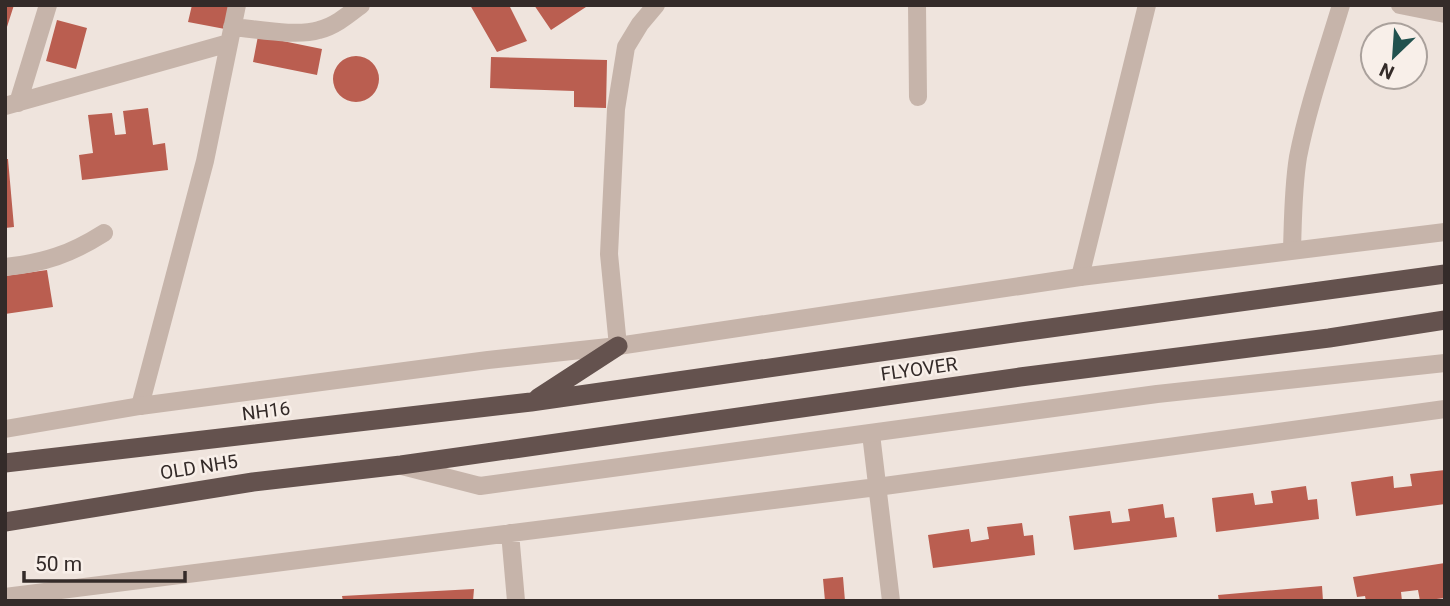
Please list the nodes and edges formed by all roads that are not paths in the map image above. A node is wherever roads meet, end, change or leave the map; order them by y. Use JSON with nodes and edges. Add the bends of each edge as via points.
{"nodes":[{"id":1,"x":48,"y":5,"type":"edge"},
{"id":2,"x":237,"y":5,"type":"edge"},
{"id":3,"x":361,"y":5,"type":"edge"},
{"id":4,"x":656,"y":5,"type":"edge"},
{"id":5,"x":917,"y":5,"type":"edge"},
{"id":6,"x":1147,"y":5,"type":"edge"},
{"id":7,"x":1341,"y":5,"type":"edge"},
{"id":8,"x":1399,"y":5,"type":"edge"},
{"id":9,"x":1445,"y":14,"type":"edge"},
{"id":10,"x":230,"y":35,"type":"junction"},
{"id":11,"x":918,"y":97,"type":"dead end"},
{"id":12,"x":12,"y":104,"type":"edge"},
{"id":13,"x":1445,"y":232,"type":"edge"},
{"id":14,"x":104,"y":233,"type":"dead end"},
{"id":15,"x":1292,"y":250,"type":"junction"},
{"id":16,"x":5,"y":267,"type":"edge"},
{"id":17,"x":1445,"y":274,"type":"edge"},
{"id":18,"x":1080,"y":277,"type":"junction"},
{"id":19,"x":1445,"y":320,"type":"edge"},
{"id":20,"x":618,"y":346,"type":"junction"},
{"id":21,"x":1445,"y":363,"type":"edge"},
{"id":22,"x":531,"y":402,"type":"junction"},
{"id":23,"x":140,"y":406,"type":"junction"},
{"id":24,"x":1445,"y":409,"type":"edge"},
{"id":25,"x":5,"y":429,"type":"edge"},
{"id":26,"x":871,"y":434,"type":"junction"},
{"id":27,"x":5,"y":463,"type":"edge"},
{"id":28,"x":401,"y":466,"type":"junction"},
{"id":29,"x":877,"y":487,"type":"junction"},
{"id":30,"x":5,"y":522,"type":"edge"},
{"id":31,"x":510,"y":533,"type":"junction"},
{"id":32,"x":5,"y":597,"type":"edge"},
{"id":33,"x":516,"y":601,"type":"edge"},
{"id":34,"x":891,"y":601,"type":"edge"}],
"edges":[{"from":1,"to":12,"type":"street"},
{"from":2,"to":10,"type":"street"},
{"from":3,"to":10,"type":"street","via":[[318,31]]},
{"from":4,"to":20,"type":"street","via":[[626,47],[616,109],[609,254]]},
{"from":5,"to":11,"type":"street"},
{"from":6,"to":18,"type":"street"},
{"from":7,"to":15,"type":"street","via":[[1298,157]]},
{"from":8,"to":9,"type":"street"},
{"from":10,"to":12,"type":"street"},
{"from":10,"to":23,"type":"street","via":[[205,161]]},
{"from":13,"to":15,"type":"street"},
{"from":14,"to":16,"type":"street","via":[[50,260]]},
{"from":15,"to":18,"type":"street"},
{"from":17,"to":22,"type":"highway","name":"FLYOVER","number":"NH16"},
{"from":18,"to":20,"type":"street"},
{"from":19,"to":28,"type":"highway","name":"FLYOVER"},
{"from":20,"to":22,"type":"highway"},
{"from":20,"to":23,"type":"street"},
{"from":21,"to":26,"type":"street","via":[[1157,394]]},
{"from":22,"to":27,"type":"highway","name":"NH16","number":"NH16"},
{"from":23,"to":25,"type":"street"},
{"from":24,"to":29,"type":"street"},
{"from":26,"to":28,"type":"street","via":[[480,486]]},
{"from":26,"to":29,"type":"street"},
{"from":28,"to":30,"type":"highway","name":"OLD NH5","via":[[253,482]]},
{"from":29,"to":31,"type":"street"},
{"from":29,"to":34,"type":"street"},
{"from":31,"to":32,"type":"street"},
{"from":31,"to":33,"type":"street"}]}
